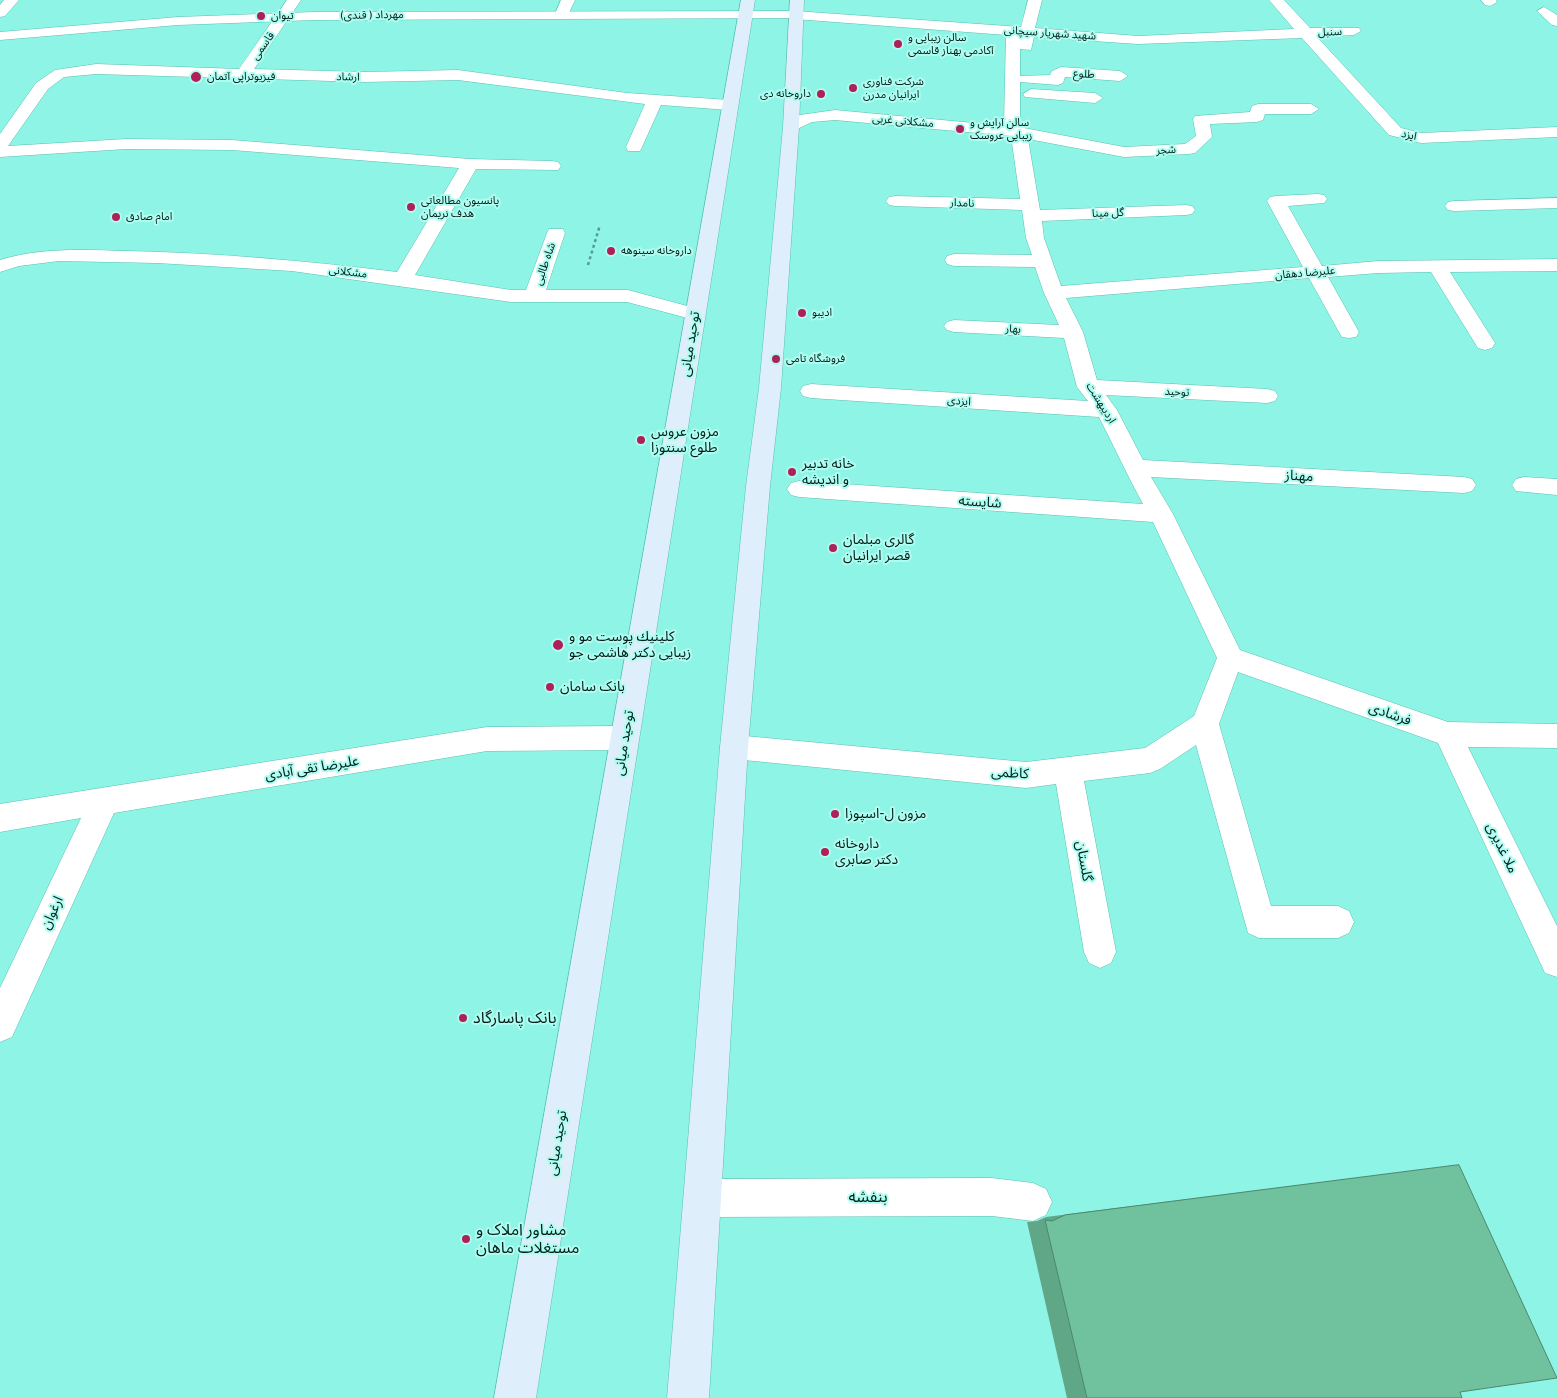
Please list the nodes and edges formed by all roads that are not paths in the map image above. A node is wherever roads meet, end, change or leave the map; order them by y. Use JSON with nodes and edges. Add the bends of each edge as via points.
{"nodes":[{"id":1,"x":12,"y":0,"type":"edge"},
{"id":2,"x":294,"y":0,"type":"edge"},
{"id":3,"x":568,"y":0,"type":"edge"},
{"id":4,"x":1035,"y":0,"type":"edge"},
{"id":5,"x":1276,"y":0,"type":"edge"},
{"id":6,"x":746,"y":7,"type":"edge"},
{"id":7,"x":796,"y":8,"type":"edge"},
{"id":8,"x":1544,"y":10,"type":"dead end"},
{"id":9,"x":0,"y":13,"type":"edge"},
{"id":10,"x":562,"y":14,"type":"junction"},
{"id":11,"x":283,"y":17,"type":"junction"},
{"id":12,"x":1557,"y":22,"type":"edge"},
{"id":13,"x":1020,"y":30,"type":"junction"},
{"id":14,"x":1354,"y":31,"type":"dead end"},
{"id":15,"x":1305,"y":33,"type":"junction"},
{"id":16,"x":0,"y":36,"type":"edge"},
{"id":17,"x":243,"y":74,"type":"junction"},
{"id":18,"x":1120,"y":76,"type":"dead end"},
{"id":19,"x":1026,"y":86,"type":"junction"},
{"id":20,"x":1095,"y":98,"type":"dead end"},
{"id":21,"x":655,"y":100,"type":"junction"},
{"id":22,"x":730,"y":104,"type":"junction"},
{"id":23,"x":1311,"y":109,"type":"dead end"},
{"id":24,"x":791,"y":127,"type":"junction"},
{"id":25,"x":1019,"y":132,"type":"junction"},
{"id":26,"x":1557,"y":132,"type":"edge"},
{"id":27,"x":0,"y":146,"type":"edge"},
{"id":28,"x":634,"y":147,"type":"dead end"},
{"id":29,"x":0,"y":152,"type":"edge"},
{"id":30,"x":470,"y":164,"type":"junction"},
{"id":31,"x":552,"y":166,"type":"dead end"},
{"id":32,"x":1318,"y":199,"type":"dead end"},
{"id":33,"x":895,"y":201,"type":"dead end"},
{"id":34,"x":1557,"y":203,"type":"edge"},
{"id":35,"x":1454,"y":206,"type":"dead end"},
{"id":36,"x":1030,"y":210,"type":"junction"},
{"id":37,"x":1186,"y":210,"type":"dead end"},
{"id":38,"x":556,"y":233,"type":"dead end"},
{"id":39,"x":954,"y":260,"type":"dead end"},
{"id":40,"x":1043,"y":261,"type":"junction"},
{"id":41,"x":1557,"y":265,"type":"edge"},
{"id":42,"x":0,"y":266,"type":"edge"},
{"id":43,"x":1437,"y":267,"type":"junction"},
{"id":44,"x":1317,"y":272,"type":"junction"},
{"id":45,"x":403,"y":279,"type":"junction"},
{"id":46,"x":1054,"y":293,"type":"junction"},
{"id":47,"x":534,"y":296,"type":"junction"},
{"id":48,"x":694,"y":314,"type":"junction"},
{"id":49,"x":954,"y":326,"type":"dead end"},
{"id":50,"x":1073,"y":332,"type":"junction"},
{"id":51,"x":1349,"y":332,"type":"dead end"},
{"id":52,"x":1485,"y":343,"type":"dead end"},
{"id":53,"x":1088,"y":387,"type":"junction"},
{"id":54,"x":811,"y":391,"type":"dead end"},
{"id":55,"x":1267,"y":396,"type":"dead end"},
{"id":56,"x":1106,"y":410,"type":"junction"},
{"id":57,"x":1134,"y":468,"type":"junction"},
{"id":58,"x":1464,"y":485,"type":"dead end"},
{"id":59,"x":1524,"y":485,"type":"dead end"},
{"id":60,"x":1557,"y":487,"type":"edge"},
{"id":61,"x":799,"y":489,"type":"dead end"},
{"id":62,"x":1161,"y":514,"type":"junction"},
{"id":63,"x":1230,"y":658,"type":"junction"},
{"id":64,"x":1205,"y":724,"type":"junction"},
{"id":65,"x":1448,"y":734,"type":"junction"},
{"id":66,"x":1557,"y":736,"type":"edge"},
{"id":67,"x":625,"y":738,"type":"junction"},
{"id":68,"x":734,"y":747,"type":"junction"},
{"id":69,"x":1068,"y":770,"type":"junction"},
{"id":70,"x":104,"y":802,"type":"junction"},
{"id":71,"x":0,"y":818,"type":"edge"},
{"id":72,"x":1338,"y":922,"type":"dead end"},
{"id":73,"x":1100,"y":952,"type":"dead end"},
{"id":74,"x":1557,"y":961,"type":"edge"},
{"id":75,"x":0,"y":1025,"type":"edge"},
{"id":76,"x":703,"y":1198,"type":"junction"},
{"id":77,"x":1033,"y":1202,"type":"dead end"},
{"id":78,"x":515,"y":1398,"type":"edge"},
{"id":79,"x":688,"y":1398,"type":"edge"}],
"edges":[{"from":1,"to":9,"type":"street"},
{"from":2,"to":11,"type":"street","name":"قاسمی"},
{"from":3,"to":10,"type":"street"},
{"from":4,"to":13,"type":"street"},
{"from":5,"to":15,"type":"street","name":"ایزد"},
{"from":6,"to":7,"type":"street","name":"شهید شهریار سیچانی"},
{"from":6,"to":10,"type":"street","name":"مهرداد ( قندی)"},
{"from":6,"to":22,"type":"main road","name":"توحید میانی"},
{"from":7,"to":13,"type":"street","name":"شهید شهریار سیچانی"},
{"from":7,"to":24,"type":"main road"},
{"from":8,"to":12,"type":"street"},
{"from":10,"to":11,"type":"street","name":"مهرداد ( قندی)"},
{"from":11,"to":16,"type":"street","name":"مهرداد ( قندی)","via":[[178,21]]},
{"from":11,"to":17,"type":"street","name":"قاسمی"},
{"from":13,"to":15,"type":"street","name":"شهید شهریار سیچانی","via":[[1138,40]]},
{"from":13,"to":19,"type":"street","name":"اردیبهشت"},
{"from":13,"to":25,"type":"street","name":"اردیبهشت","via":[[1012,123]]},
{"from":14,"to":15,"type":"street","name":"سنبل"},
{"from":15,"to":26,"type":"street","name":"ایزد","via":[[1395,132],[1422,138]]},
{"from":17,"to":21,"type":"street","name":"ارشاد","via":[[458,75]]},
{"from":17,"to":27,"type":"street","name":"ارشاد","via":[[96,70],[60,73],[42,86]]},
{"from":18,"to":19,"type":"street","name":"طلوع","via":[[1061,72],[1058,80]]},
{"from":19,"to":20,"type":"street"},
{"from":19,"to":25,"type":"street","name":"اردیبهشت","via":[[1024,124]]},
{"from":21,"to":22,"type":"street","name":"ارشاد"},
{"from":21,"to":28,"type":"street"},
{"from":22,"to":48,"type":"main road","name":"توحید میانی"},
{"from":23,"to":25,"type":"street","name":"شجر","via":[[1258,109],[1257,117],[1201,118],[1204,137],[1189,149],[1121,152]]},
{"from":24,"to":25,"type":"street","name":"مشکلانی غربی","via":[[808,117],[834,115]]},
{"from":24,"to":68,"type":"main road","via":[[770,388]]},
{"from":25,"to":36,"type":"street","name":"اردیبهشت"},
{"from":29,"to":30,"type":"street","via":[[126,144],[232,145]]},
{"from":30,"to":31,"type":"street"},
{"from":30,"to":45,"type":"street"},
{"from":32,"to":44,"type":"street","via":[[1276,201]]},
{"from":33,"to":36,"type":"street","name":"نامدار"},
{"from":34,"to":35,"type":"street"},
{"from":36,"to":37,"type":"street","name":"گل مینا"},
{"from":36,"to":40,"type":"street","name":"اردیبهشت"},
{"from":38,"to":47,"type":"street","name":"شاه طالبی"},
{"from":39,"to":40,"type":"street"},
{"from":40,"to":46,"type":"street","name":"اردیبهشت"},
{"from":41,"to":43,"type":"street","name":"علیرضا دهقان"},
{"from":42,"to":45,"type":"street","name":"مشکلانی","via":[[16,260],[59,255],[157,257],[292,266]]},
{"from":43,"to":44,"type":"street","name":"علیرضا دهقان"},
{"from":43,"to":52,"type":"street"},
{"from":44,"to":46,"type":"street","name":"علیرضا دهقان"},
{"from":44,"to":51,"type":"street"},
{"from":45,"to":47,"type":"street","name":"مشکلانی","via":[[511,296]]},
{"from":46,"to":50,"type":"street","name":"اردیبهشت"},
{"from":47,"to":48,"type":"street","name":"مشکلانی","via":[[628,296]]},
{"from":48,"to":67,"type":"main road","name":"توحید میانی"},
{"from":49,"to":50,"type":"street","name":"بهار"},
{"from":50,"to":53,"type":"street","name":"اردیبهشت"},
{"from":53,"to":55,"type":"street","name":"توحید"},
{"from":53,"to":56,"type":"street","name":"اردیبهشت"},
{"from":54,"to":56,"type":"street","name":"ایزدی"},
{"from":56,"to":57,"type":"street","name":"اردیبهشت"},
{"from":57,"to":58,"type":"street","name":"مهناز"},
{"from":57,"to":62,"type":"street","name":"اردیبهشت"},
{"from":59,"to":60,"type":"street"},
{"from":61,"to":62,"type":"street","name":"شایسته"},
{"from":62,"to":63,"type":"street","name":"اردیبهشت"},
{"from":63,"to":64,"type":"street"},
{"from":63,"to":65,"type":"street","name":"فرشادی"},
{"from":64,"to":69,"type":"street","name":"کاظمی","via":[[1150,760]]},
{"from":64,"to":72,"type":"street","via":[[1259,922]]},
{"from":65,"to":66,"type":"street","name":"فرشادی"},
{"from":65,"to":74,"type":"street","name":"ملا غدیری"},
{"from":67,"to":70,"type":"street","name":"علیرضا تقی آبادی","via":[[487,739]]},
{"from":67,"to":78,"type":"main road","name":"توحید میانی"},
{"from":68,"to":69,"type":"street","name":"کاظمی","via":[[1026,775]]},
{"from":68,"to":76,"type":"main road"},
{"from":69,"to":73,"type":"street","name":"گلستان"},
{"from":70,"to":71,"type":"street","name":"علیرضا تقی آبادی"},
{"from":70,"to":75,"type":"street","name":"ارغوان"},
{"from":76,"to":77,"type":"street","name":"بنفشه","via":[[992,1197]]},
{"from":76,"to":79,"type":"main road"}]}
